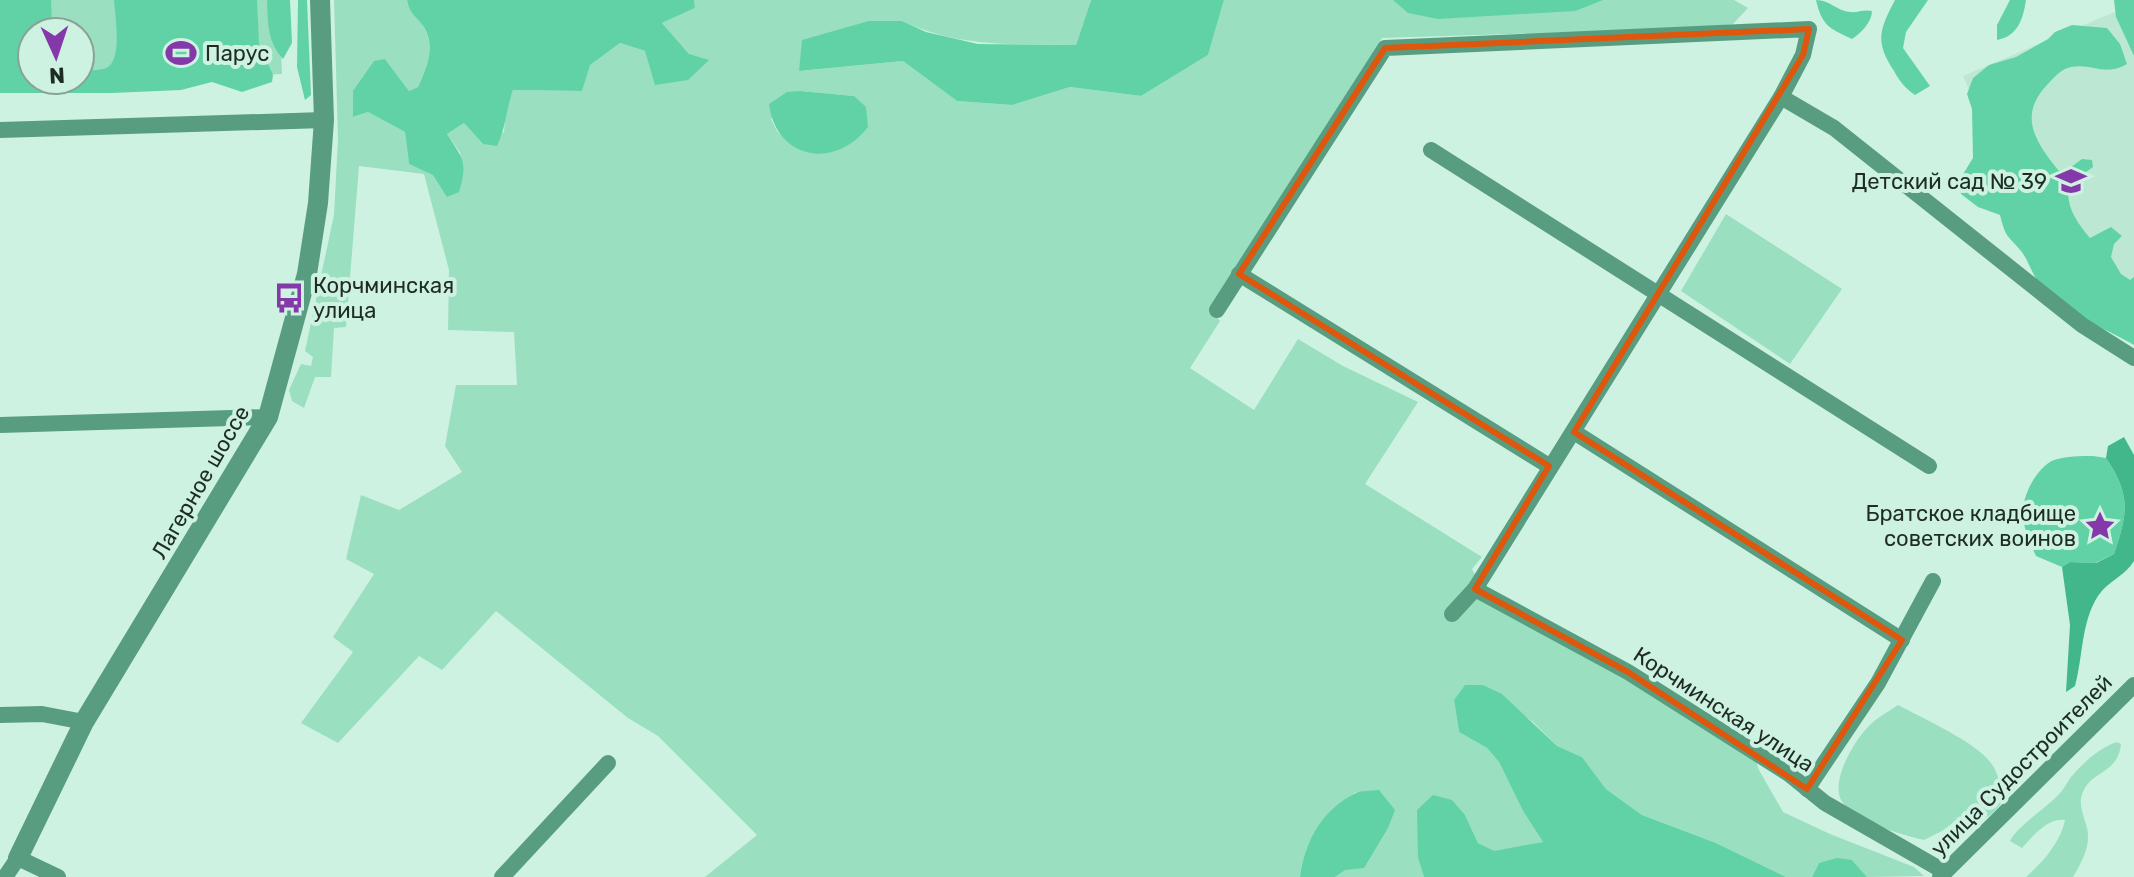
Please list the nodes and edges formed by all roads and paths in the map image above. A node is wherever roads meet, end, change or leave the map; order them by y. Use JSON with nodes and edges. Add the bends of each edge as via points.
{"nodes":[{"id":1,"x":320,"y":0,"type":"edge"},
{"id":2,"x":1781,"y":97,"type":"junction"},
{"id":3,"x":324,"y":120,"type":"junction"},
{"id":4,"x":0,"y":130,"type":"edge"},
{"id":5,"x":1431,"y":150,"type":"dead end"},
{"id":6,"x":1239,"y":274,"type":"junction"},
{"id":7,"x":1658,"y":292,"type":"junction"},
{"id":8,"x":1217,"y":310,"type":"dead end"},
{"id":9,"x":2134,"y":358,"type":"edge"},
{"id":10,"x":268,"y":417,"type":"junction"},
{"id":11,"x":0,"y":425,"type":"edge"},
{"id":12,"x":1574,"y":432,"type":"junction"},
{"id":13,"x":1549,"y":466,"type":"junction"},
{"id":14,"x":1929,"y":466,"type":"dead end"},
{"id":15,"x":1933,"y":581,"type":"dead end"},
{"id":16,"x":1475,"y":589,"type":"junction"},
{"id":17,"x":1452,"y":614,"type":"dead end"},
{"id":18,"x":1902,"y":640,"type":"junction"},
{"id":19,"x":2134,"y":685,"type":"edge"},
{"id":20,"x":0,"y":715,"type":"edge"},
{"id":21,"x":84,"y":722,"type":"junction"},
{"id":22,"x":608,"y":763,"type":"dead end"},
{"id":23,"x":1807,"y":789,"type":"junction"},
{"id":24,"x":18,"y":858,"type":"junction"},
{"id":25,"x":1942,"y":874,"type":"edge"},
{"id":26,"x":5,"y":877,"type":"edge"},
{"id":27,"x":58,"y":877,"type":"edge"},
{"id":28,"x":502,"y":877,"type":"edge"}],
"edges":[{"from":1,"to":3,"type":"street","name":"Лагерное шоссе"},
{"from":2,"to":6,"type":"street","via":[[1803,55],[1809,29],[1385,48]]},
{"from":2,"to":7,"type":"street"},
{"from":2,"to":9,"type":"street","via":[[1834,128],[2082,325]]},
{"from":3,"to":4,"type":"street"},
{"from":3,"to":10,"type":"street","name":"Лагерное шоссе","via":[[307,274]]},
{"from":5,"to":7,"type":"street"},
{"from":6,"to":8,"type":"street"},
{"from":6,"to":13,"type":"street"},
{"from":7,"to":12,"type":"street"},
{"from":7,"to":14,"type":"street"},
{"from":10,"to":11,"type":"street"},
{"from":10,"to":21,"type":"street","name":"Лагерное шоссе"},
{"from":12,"to":13,"type":"street"},
{"from":12,"to":18,"type":"street"},
{"from":13,"to":16,"type":"street"},
{"from":15,"to":18,"type":"street"},
{"from":16,"to":17,"type":"street"},
{"from":16,"to":23,"type":"street","name":"Корчминская улица","via":[[1628,672]]},
{"from":18,"to":23,"type":"street"},
{"from":19,"to":25,"type":"street","name":"улица Судостроителей"},
{"from":20,"to":21,"type":"street","via":[[42,714]]},
{"from":21,"to":24,"type":"street","name":"Лагерное шоссе"},
{"from":22,"to":28,"type":"street"},
{"from":23,"to":25,"type":"street","name":"Корчминская улица"},
{"from":24,"to":26,"type":"street"},
{"from":24,"to":27,"type":"street"}]}
